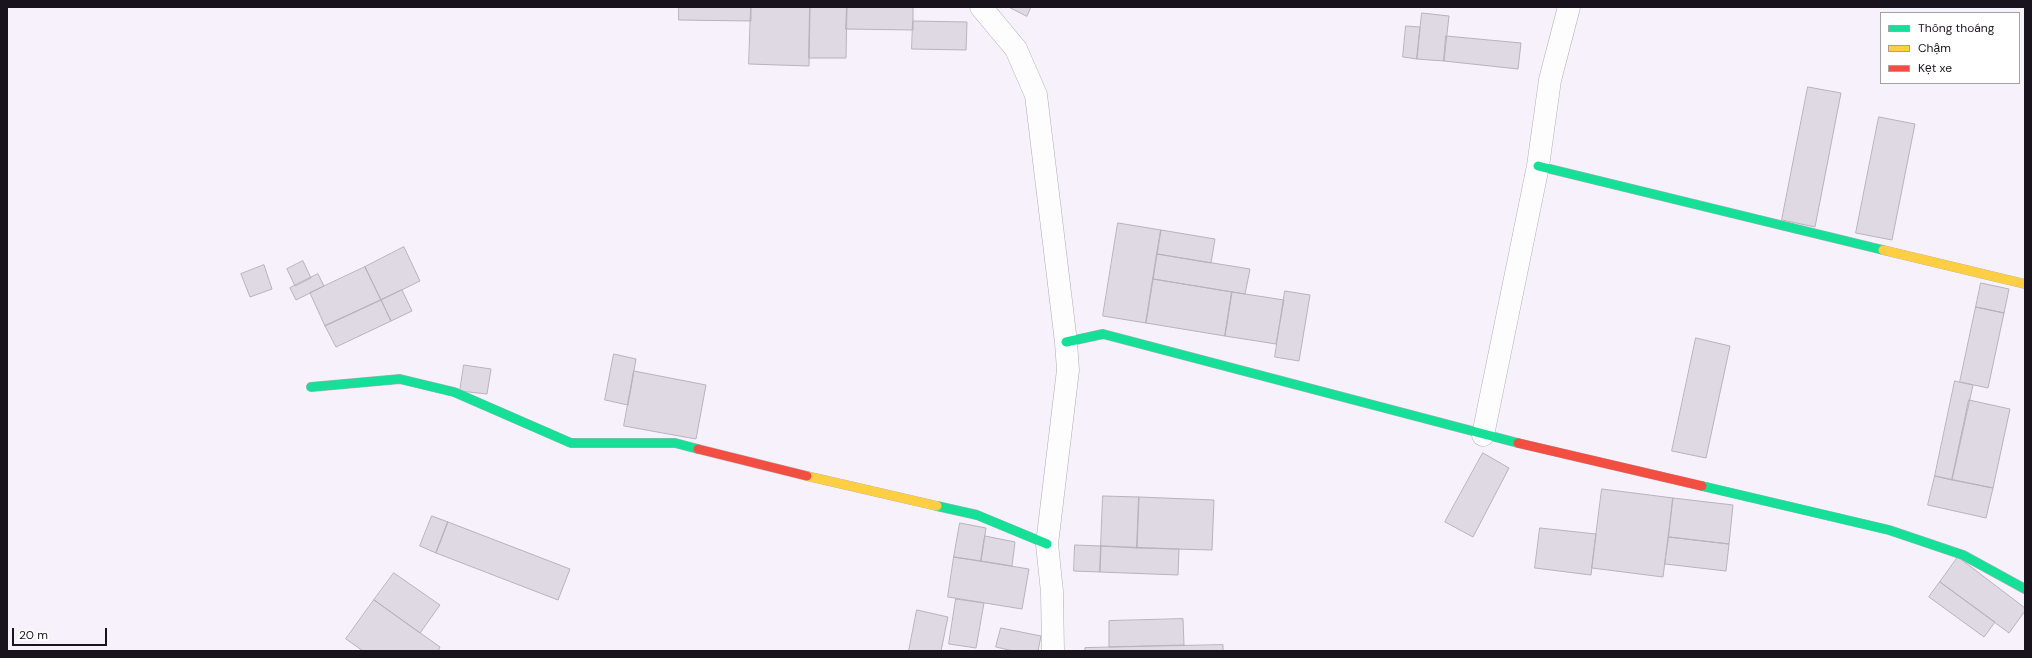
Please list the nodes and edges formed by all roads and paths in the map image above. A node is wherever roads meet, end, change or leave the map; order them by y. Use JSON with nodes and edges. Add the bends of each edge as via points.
{"nodes":[{"id":1,"x":981,"y":7,"type":"edge"},
{"id":2,"x":1569,"y":7,"type":"edge"},
{"id":3,"x":1538,"y":166,"type":"junction"},
{"id":4,"x":2025,"y":284,"type":"edge"},
{"id":5,"x":1066,"y":342,"type":"junction"},
{"id":6,"x":311,"y":387,"type":"dead end"},
{"id":7,"x":1483,"y":435,"type":"junction"},
{"id":8,"x":1047,"y":544,"type":"junction"},
{"id":9,"x":2025,"y":588,"type":"edge"},
{"id":10,"x":1053,"y":651,"type":"edge"}],
"edges":[{"from":1,"to":5,"type":"street","via":[[1016,49],[1036,95]]},
{"from":2,"to":3,"type":"street","via":[[1550,80]]},
{"from":3,"to":4,"type":"street"},
{"from":3,"to":7,"type":"street"},
{"from":5,"to":7,"type":"street","via":[[1104,334]]},
{"from":5,"to":8,"type":"street","via":[[1068,370]]},
{"from":6,"to":8,"type":"street","via":[[400,379],[431,385],[454,392],[571,443],[675,443],[779,470],[977,515]]},
{"from":7,"to":9,"type":"street","via":[[1889,530],[1963,555]]},
{"from":8,"to":10,"type":"street","via":[[1052,592]]}]}
